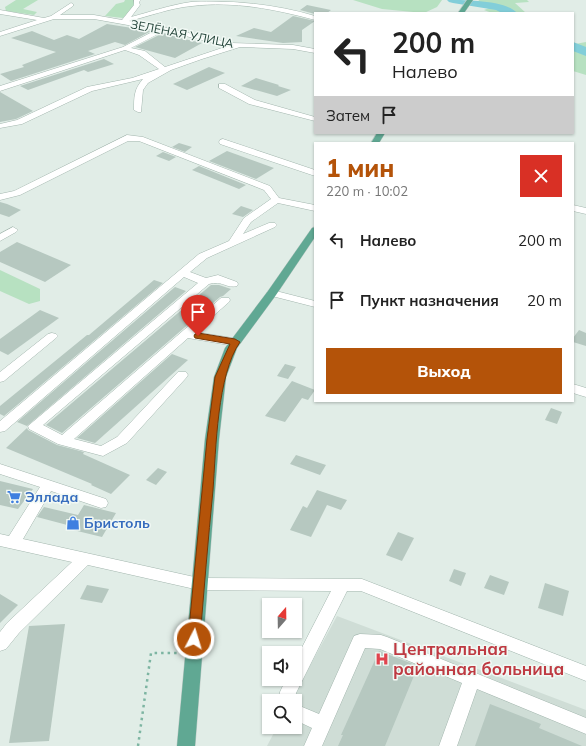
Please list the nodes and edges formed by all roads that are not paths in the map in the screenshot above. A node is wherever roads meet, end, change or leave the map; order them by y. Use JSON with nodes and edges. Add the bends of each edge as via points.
{"nodes":[{"id":1,"x":138,"y":0,"type":"edge"},
{"id":2,"x":470,"y":0,"type":"edge"},
{"id":3,"x":240,"y":2,"type":"edge"},
{"id":4,"x":71,"y":5,"type":"dead end"},
{"id":5,"x":463,"y":11,"type":"edge"},
{"id":6,"x":0,"y":12,"type":"edge"},
{"id":7,"x":53,"y":17,"type":"junction"},
{"id":8,"x":314,"y":18,"type":"edge"},
{"id":9,"x":45,"y":20,"type":"junction"},
{"id":10,"x":122,"y":21,"type":"junction"},
{"id":11,"x":163,"y":29,"type":"junction"},
{"id":12,"x":0,"y":34,"type":"edge"},
{"id":13,"x":240,"y":45,"type":"junction"},
{"id":14,"x":125,"y":48,"type":"junction"},
{"id":15,"x":314,"y":50,"type":"edge"},
{"id":16,"x":164,"y":70,"type":"junction"},
{"id":17,"x":222,"y":86,"type":"dead end"},
{"id":18,"x":0,"y":90,"type":"edge"},
{"id":19,"x":138,"y":110,"type":"dead end"},
{"id":20,"x":314,"y":119,"type":"edge"},
{"id":21,"x":0,"y":126,"type":"edge"},
{"id":22,"x":223,"y":142,"type":"dead end"},
{"id":23,"x":314,"y":173,"type":"edge"},
{"id":24,"x":0,"y":197,"type":"edge"},
{"id":25,"x":276,"y":200,"type":"junction"},
{"id":26,"x":314,"y":208,"type":"edge"},
{"id":27,"x":574,"y":208,"type":"edge"},
{"id":28,"x":586,"y":212,"type":"edge"},
{"id":29,"x":272,"y":225,"type":"dead end"},
{"id":30,"x":13,"y":230,"type":"dead end"},
{"id":31,"x":314,"y":231,"type":"edge"},
{"id":32,"x":0,"y":238,"type":"edge"},
{"id":33,"x":232,"y":242,"type":"junction"},
{"id":34,"x":183,"y":274,"type":"junction"},
{"id":35,"x":204,"y":282,"type":"junction"},
{"id":36,"x":233,"y":284,"type":"dead end"},
{"id":37,"x":272,"y":293,"type":"junction"},
{"id":38,"x":225,"y":300,"type":"dead end"},
{"id":39,"x":314,"y":304,"type":"edge"},
{"id":40,"x":186,"y":334,"type":"junction"},
{"id":41,"x":52,"y":336,"type":"dead end"},
{"id":42,"x":235,"y":342,"type":"junction"},
{"id":43,"x":182,"y":375,"type":"dead end"},
{"id":44,"x":0,"y":378,"type":"edge"},
{"id":45,"x":574,"y":388,"type":"edge"},
{"id":46,"x":586,"y":393,"type":"edge"},
{"id":47,"x":0,"y":428,"type":"edge"},
{"id":48,"x":63,"y":440,"type":"junction"},
{"id":49,"x":0,"y":468,"type":"edge"},
{"id":50,"x":48,"y":485,"type":"junction"},
{"id":51,"x":101,"y":504,"type":"dead end"},
{"id":52,"x":6,"y":542,"type":"edge"},
{"id":53,"x":84,"y":560,"type":"junction"},
{"id":54,"x":199,"y":584,"type":"junction"},
{"id":55,"x":342,"y":585,"type":"junction"},
{"id":56,"x":0,"y":643,"type":"edge"},
{"id":57,"x":302,"y":665,"type":"edge"},
{"id":58,"x":586,"y":674,"type":"edge"},
{"id":59,"x":472,"y":679,"type":"junction"},
{"id":60,"x":302,"y":715,"type":"edge"},
{"id":61,"x":323,"y":724,"type":"junction"},
{"id":62,"x":586,"y":726,"type":"edge"},
{"id":63,"x":186,"y":746,"type":"edge"},
{"id":64,"x":313,"y":746,"type":"edge"},
{"id":65,"x":448,"y":746,"type":"edge"}],
"edges":[{"from":1,"to":10,"type":"street","via":[[137,5]]},
{"from":2,"to":5,"type":"main road"},
{"from":3,"to":8,"type":"street","name":"ЗЕЛЁНАЯ УЛИЦА","via":[[297,12]]},
{"from":3,"to":10,"type":"street","name":"ЗЕЛЁНАЯ УЛИЦА","via":[[191,4]]},
{"from":4,"to":7,"type":"street"},
{"from":6,"to":9,"type":"street"},
{"from":7,"to":9,"type":"street","name":"ЗЕЛЁНАЯ УЛИЦА"},
{"from":7,"to":10,"type":"street","name":"ЗЕЛЁНАЯ УЛИЦА","via":[[94,17]]},
{"from":9,"to":12,"type":"street","name":"ЗЕЛЁНАЯ УЛИЦА"},
{"from":10,"to":11,"type":"street","name":"ЗЕЛЁНАЯ УЛИЦА"},
{"from":11,"to":13,"type":"street","name":"ЗЕЛЁНАЯ УЛИЦА"},
{"from":11,"to":14,"type":"street"},
{"from":13,"to":15,"type":"street","name":"ЗЕЛЁНАЯ УЛИЦА"},
{"from":13,"to":16,"type":"street"},
{"from":14,"to":16,"type":"street","name":"ЗЕЛЁНАЯ УЛИЦА","via":[[142,53]]},
{"from":14,"to":18,"type":"street"},
{"from":16,"to":19,"type":"street","via":[[142,84],[139,89]]},
{"from":16,"to":21,"type":"street","via":[[90,90],[19,122]]},
{"from":17,"to":20,"type":"street","via":[[252,102]]},
{"from":22,"to":23,"type":"street"},
{"from":24,"to":25,"type":"street","via":[[17,193],[127,138],[140,139],[267,188]]},
{"from":25,"to":26,"type":"street"},
{"from":25,"to":33,"type":"street","via":[[247,220]]},
{"from":27,"to":28,"type":"street"},
{"from":29,"to":33,"type":"street"},
{"from":30,"to":32,"type":"street"},
{"from":31,"to":37,"type":"main road"},
{"from":33,"to":34,"type":"street","via":[[203,256]]},
{"from":34,"to":35,"type":"street"},
{"from":34,"to":47,"type":"street"},
{"from":35,"to":36,"type":"street","via":[[218,278]]},
{"from":35,"to":48,"type":"street","via":[[34,426]]},
{"from":37,"to":39,"type":"street"},
{"from":37,"to":42,"type":"main road"},
{"from":38,"to":40,"type":"street"},
{"from":40,"to":42,"type":"street"},
{"from":40,"to":48,"type":"street"},
{"from":41,"to":44,"type":"street"},
{"from":42,"to":54,"type":"main road","via":[[220,377]]},
{"from":43,"to":48,"type":"street","via":[[122,440],[103,451]]},
{"from":45,"to":46,"type":"street"},
{"from":49,"to":50,"type":"street"},
{"from":50,"to":51,"type":"street"},
{"from":50,"to":52,"type":"street"},
{"from":52,"to":53,"type":"street"},
{"from":53,"to":54,"type":"street"},
{"from":53,"to":56,"type":"street"},
{"from":54,"to":55,"type":"street"},
{"from":54,"to":63,"type":"main road"},
{"from":55,"to":57,"type":"street"},
{"from":55,"to":58,"type":"street","via":[[362,585]]},
{"from":59,"to":61,"type":"street","via":[[381,642],[360,641]]},
{"from":59,"to":62,"type":"street"},
{"from":59,"to":65,"type":"street"},
{"from":60,"to":61,"type":"street"},
{"from":61,"to":64,"type":"street"}]}
